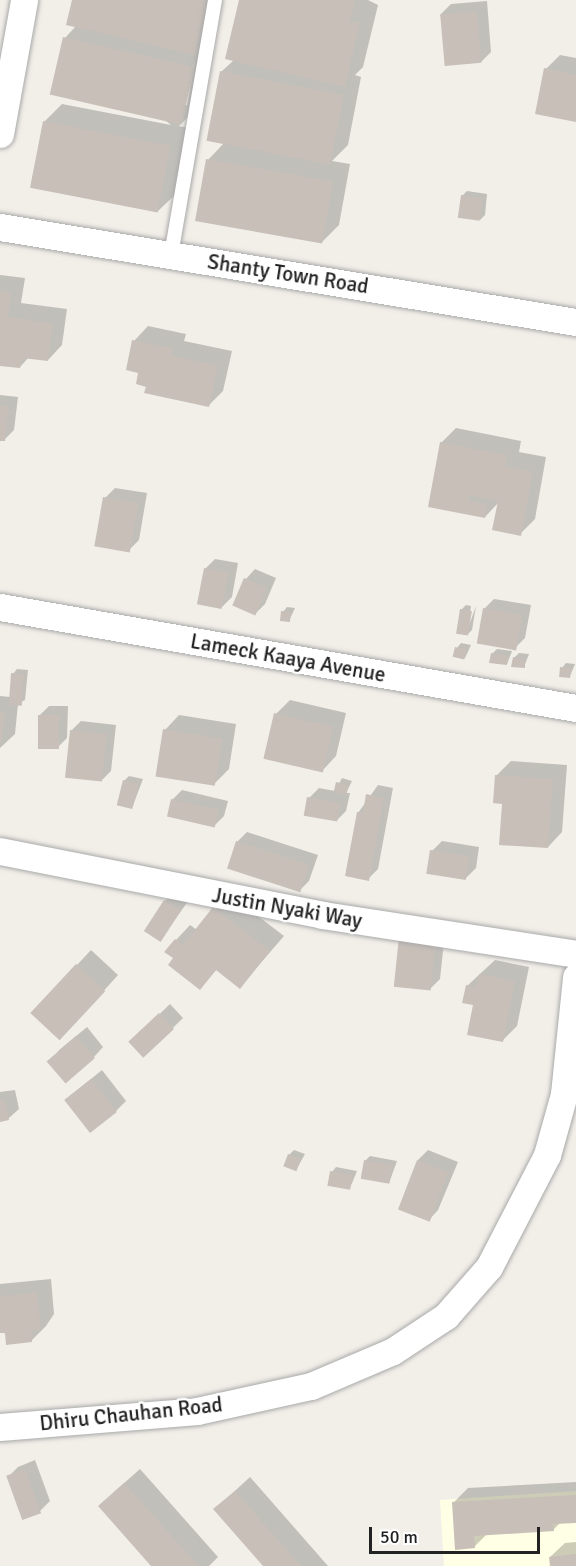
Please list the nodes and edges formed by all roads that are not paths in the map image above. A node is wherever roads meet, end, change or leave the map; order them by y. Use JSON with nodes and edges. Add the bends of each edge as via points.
{"nodes":[{"id":1,"x":24,"y":0,"type":"edge"},
{"id":2,"x":215,"y":0,"type":"edge"},
{"id":3,"x":0,"y":134,"type":"edge"},
{"id":4,"x":0,"y":227,"type":"edge"},
{"id":5,"x":171,"y":255,"type":"junction"},
{"id":6,"x":576,"y":322,"type":"edge"},
{"id":7,"x":0,"y":607,"type":"edge"},
{"id":8,"x":576,"y":708,"type":"edge"},
{"id":9,"x":0,"y":851,"type":"edge"},
{"id":10,"x":576,"y":954,"type":"edge"},
{"id":11,"x":576,"y":977,"type":"edge"},
{"id":12,"x":575,"y":1011,"type":"edge"},
{"id":13,"x":0,"y":1426,"type":"edge"}],
"edges":[{"from":1,"to":3,"type":"street"},
{"from":2,"to":5,"type":"lane"},
{"from":4,"to":5,"type":"street","name":"Shanty Town Road"},
{"from":5,"to":6,"type":"street","name":"Shanty Town Road"},
{"from":7,"to":8,"type":"street","name":"Lameck Kaaya Avenue"},
{"from":9,"to":10,"type":"street","name":"Justin Nyaki Way","via":[[322,915]]},
{"from":11,"to":12,"type":"street","name":"Dhiru Chauhan Road"},
{"from":12,"to":13,"type":"street","name":"Dhiru Chauhan Road","via":[[564,1094],[547,1155],[489,1267],[446,1316],[393,1352],[311,1386],[197,1411]]}]}
